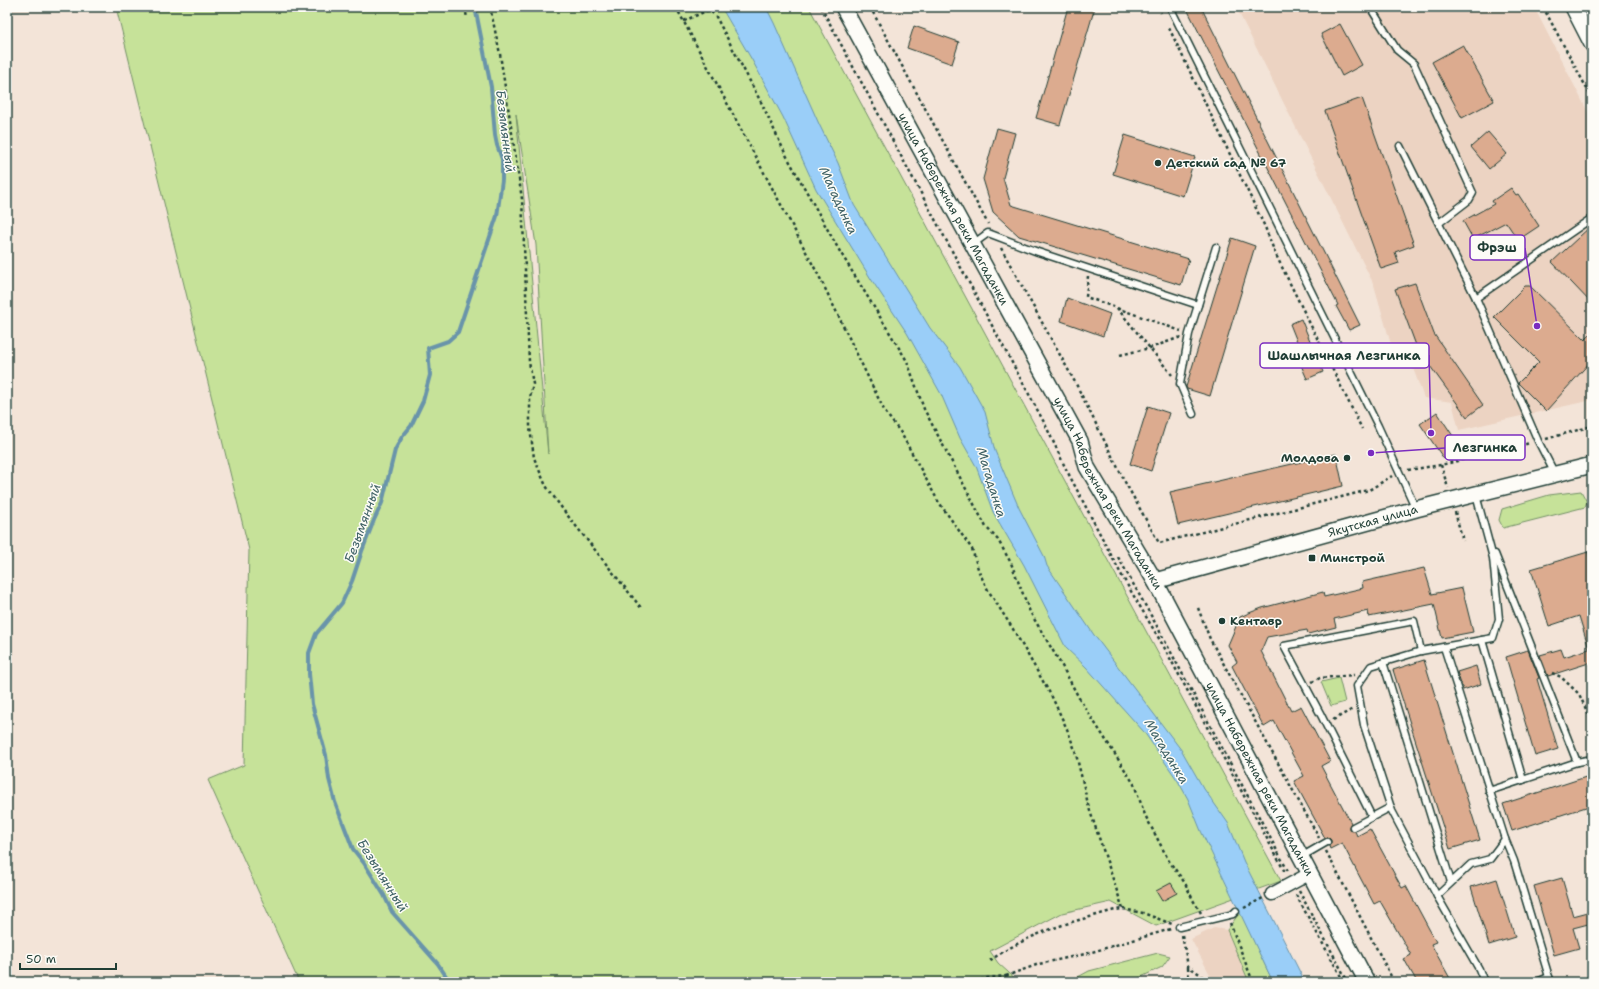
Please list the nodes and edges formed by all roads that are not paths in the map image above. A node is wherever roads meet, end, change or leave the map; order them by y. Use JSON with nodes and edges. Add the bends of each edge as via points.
{"nodes":[{"id":1,"x":843,"y":7,"type":"edge"},
{"id":2,"x":1170,"y":7,"type":"edge"},
{"id":3,"x":1370,"y":7,"type":"edge"},
{"id":4,"x":1574,"y":7,"type":"edge"},
{"id":5,"x":1592,"y":44,"type":"edge"},
{"id":6,"x":1400,"y":146,"type":"dead end"},
{"id":7,"x":1592,"y":218,"type":"edge"},
{"id":8,"x":1439,"y":223,"type":"junction"},
{"id":9,"x":973,"y":244,"type":"junction"},
{"id":10,"x":1216,"y":247,"type":"dead end"},
{"id":11,"x":1476,"y":298,"type":"junction"},
{"id":12,"x":1198,"y":305,"type":"junction"},
{"id":13,"x":1193,"y":414,"type":"dead end"},
{"id":14,"x":1592,"y":466,"type":"edge"},
{"id":15,"x":1555,"y":475,"type":"junction"},
{"id":16,"x":1476,"y":494,"type":"junction"},
{"id":17,"x":1416,"y":509,"type":"junction"},
{"id":18,"x":1487,"y":534,"type":"junction"},
{"id":19,"x":1155,"y":581,"type":"junction"},
{"id":20,"x":1482,"y":640,"type":"junction"},
{"id":21,"x":1444,"y":647,"type":"junction"},
{"id":22,"x":1421,"y":651,"type":"junction"},
{"id":23,"x":1383,"y":662,"type":"junction"},
{"id":24,"x":1592,"y":759,"type":"edge"},
{"id":25,"x":1577,"y":762,"type":"junction"},
{"id":26,"x":1522,"y":780,"type":"junction"},
{"id":27,"x":1489,"y":791,"type":"junction"},
{"id":28,"x":1391,"y":807,"type":"junction"},
{"id":29,"x":1372,"y":817,"type":"junction"},
{"id":30,"x":1353,"y":827,"type":"dead end"},
{"id":31,"x":1504,"y":839,"type":"junction"},
{"id":32,"x":1325,"y":843,"type":"road end"},
{"id":33,"x":1301,"y":857,"type":"junction"},
{"id":34,"x":1310,"y":874,"type":"junction"},
{"id":35,"x":1450,"y":882,"type":"junction"},
{"id":36,"x":1272,"y":894,"type":"road end"},
{"id":37,"x":1437,"y":896,"type":"junction"},
{"id":38,"x":1236,"y":911,"type":"road end"},
{"id":39,"x":1179,"y":927,"type":"road end"},
{"id":40,"x":1550,"y":980,"type":"edge"},
{"id":41,"x":1367,"y":982,"type":"edge"},
{"id":42,"x":1484,"y":982,"type":"edge"},
{"id":43,"x":1538,"y":982,"type":"edge"}],
"edges":[{"from":1,"to":9,"type":"street","name":"улица Набережная реки Магаданки"},
{"from":2,"to":17,"type":"lane","via":[[1378,426]]},
{"from":3,"to":8,"type":"lane","via":[[1396,50],[1414,64],[1472,194],[1469,200]]},
{"from":4,"to":5,"type":"street"},
{"from":6,"to":8,"type":"lane"},
{"from":7,"to":11,"type":"lane"},
{"from":8,"to":11,"type":"lane"},
{"from":9,"to":12,"type":"lane","via":[[988,234],[994,235]]},
{"from":9,"to":19,"type":"street","name":"улица Набережная реки Магаданки","via":[[1080,441],[1087,467]]},
{"from":10,"to":12,"type":"lane"},
{"from":11,"to":15,"type":"lane","via":[[1538,442]]},
{"from":12,"to":13,"type":"lane","via":[[1189,334],[1180,384]]},
{"from":14,"to":15,"type":"street","name":"Якутская улица"},
{"from":15,"to":16,"type":"street","name":"Якутская улица"},
{"from":16,"to":17,"type":"street","name":"Якутская улица"},
{"from":16,"to":18,"type":"lane"},
{"from":17,"to":19,"type":"street","name":"Якутская улица"},
{"from":18,"to":20,"type":"lane","via":[[1493,558],[1499,620],[1493,638]]},
{"from":18,"to":25,"type":"lane"},
{"from":19,"to":33,"type":"street","name":"улица Набережная реки Магаданки"},
{"from":20,"to":21,"type":"lane"},
{"from":20,"to":26,"type":"lane"},
{"from":21,"to":22,"type":"lane"},
{"from":21,"to":27,"type":"lane"},
{"from":22,"to":23,"type":"lane"},
{"from":22,"to":29,"type":"lane","via":[[1414,621],[1284,646]]},
{"from":23,"to":28,"type":"lane","via":[[1371,666],[1357,686],[1364,725]]},
{"from":23,"to":35,"type":"lane"},
{"from":24,"to":25,"type":"lane"},
{"from":25,"to":26,"type":"lane"},
{"from":26,"to":27,"type":"lane"},
{"from":27,"to":31,"type":"lane"},
{"from":28,"to":29,"type":"lane"},
{"from":28,"to":37,"type":"lane"},
{"from":29,"to":30,"type":"lane"},
{"from":31,"to":35,"type":"lane","via":[[1490,859],[1471,864]]},
{"from":31,"to":40,"type":"lane","via":[[1514,861]]},
{"from":32,"to":33,"type":"lane"},
{"from":33,"to":34,"type":"street","name":"улица Набережная реки Магаданки"},
{"from":34,"to":36,"type":"street"},
{"from":34,"to":41,"type":"street","name":"улица Набережная реки Магаданки"},
{"from":35,"to":37,"type":"lane"},
{"from":37,"to":42,"type":"lane"},
{"from":38,"to":39,"type":"lane"},
{"from":40,"to":43,"type":"lane"}]}
